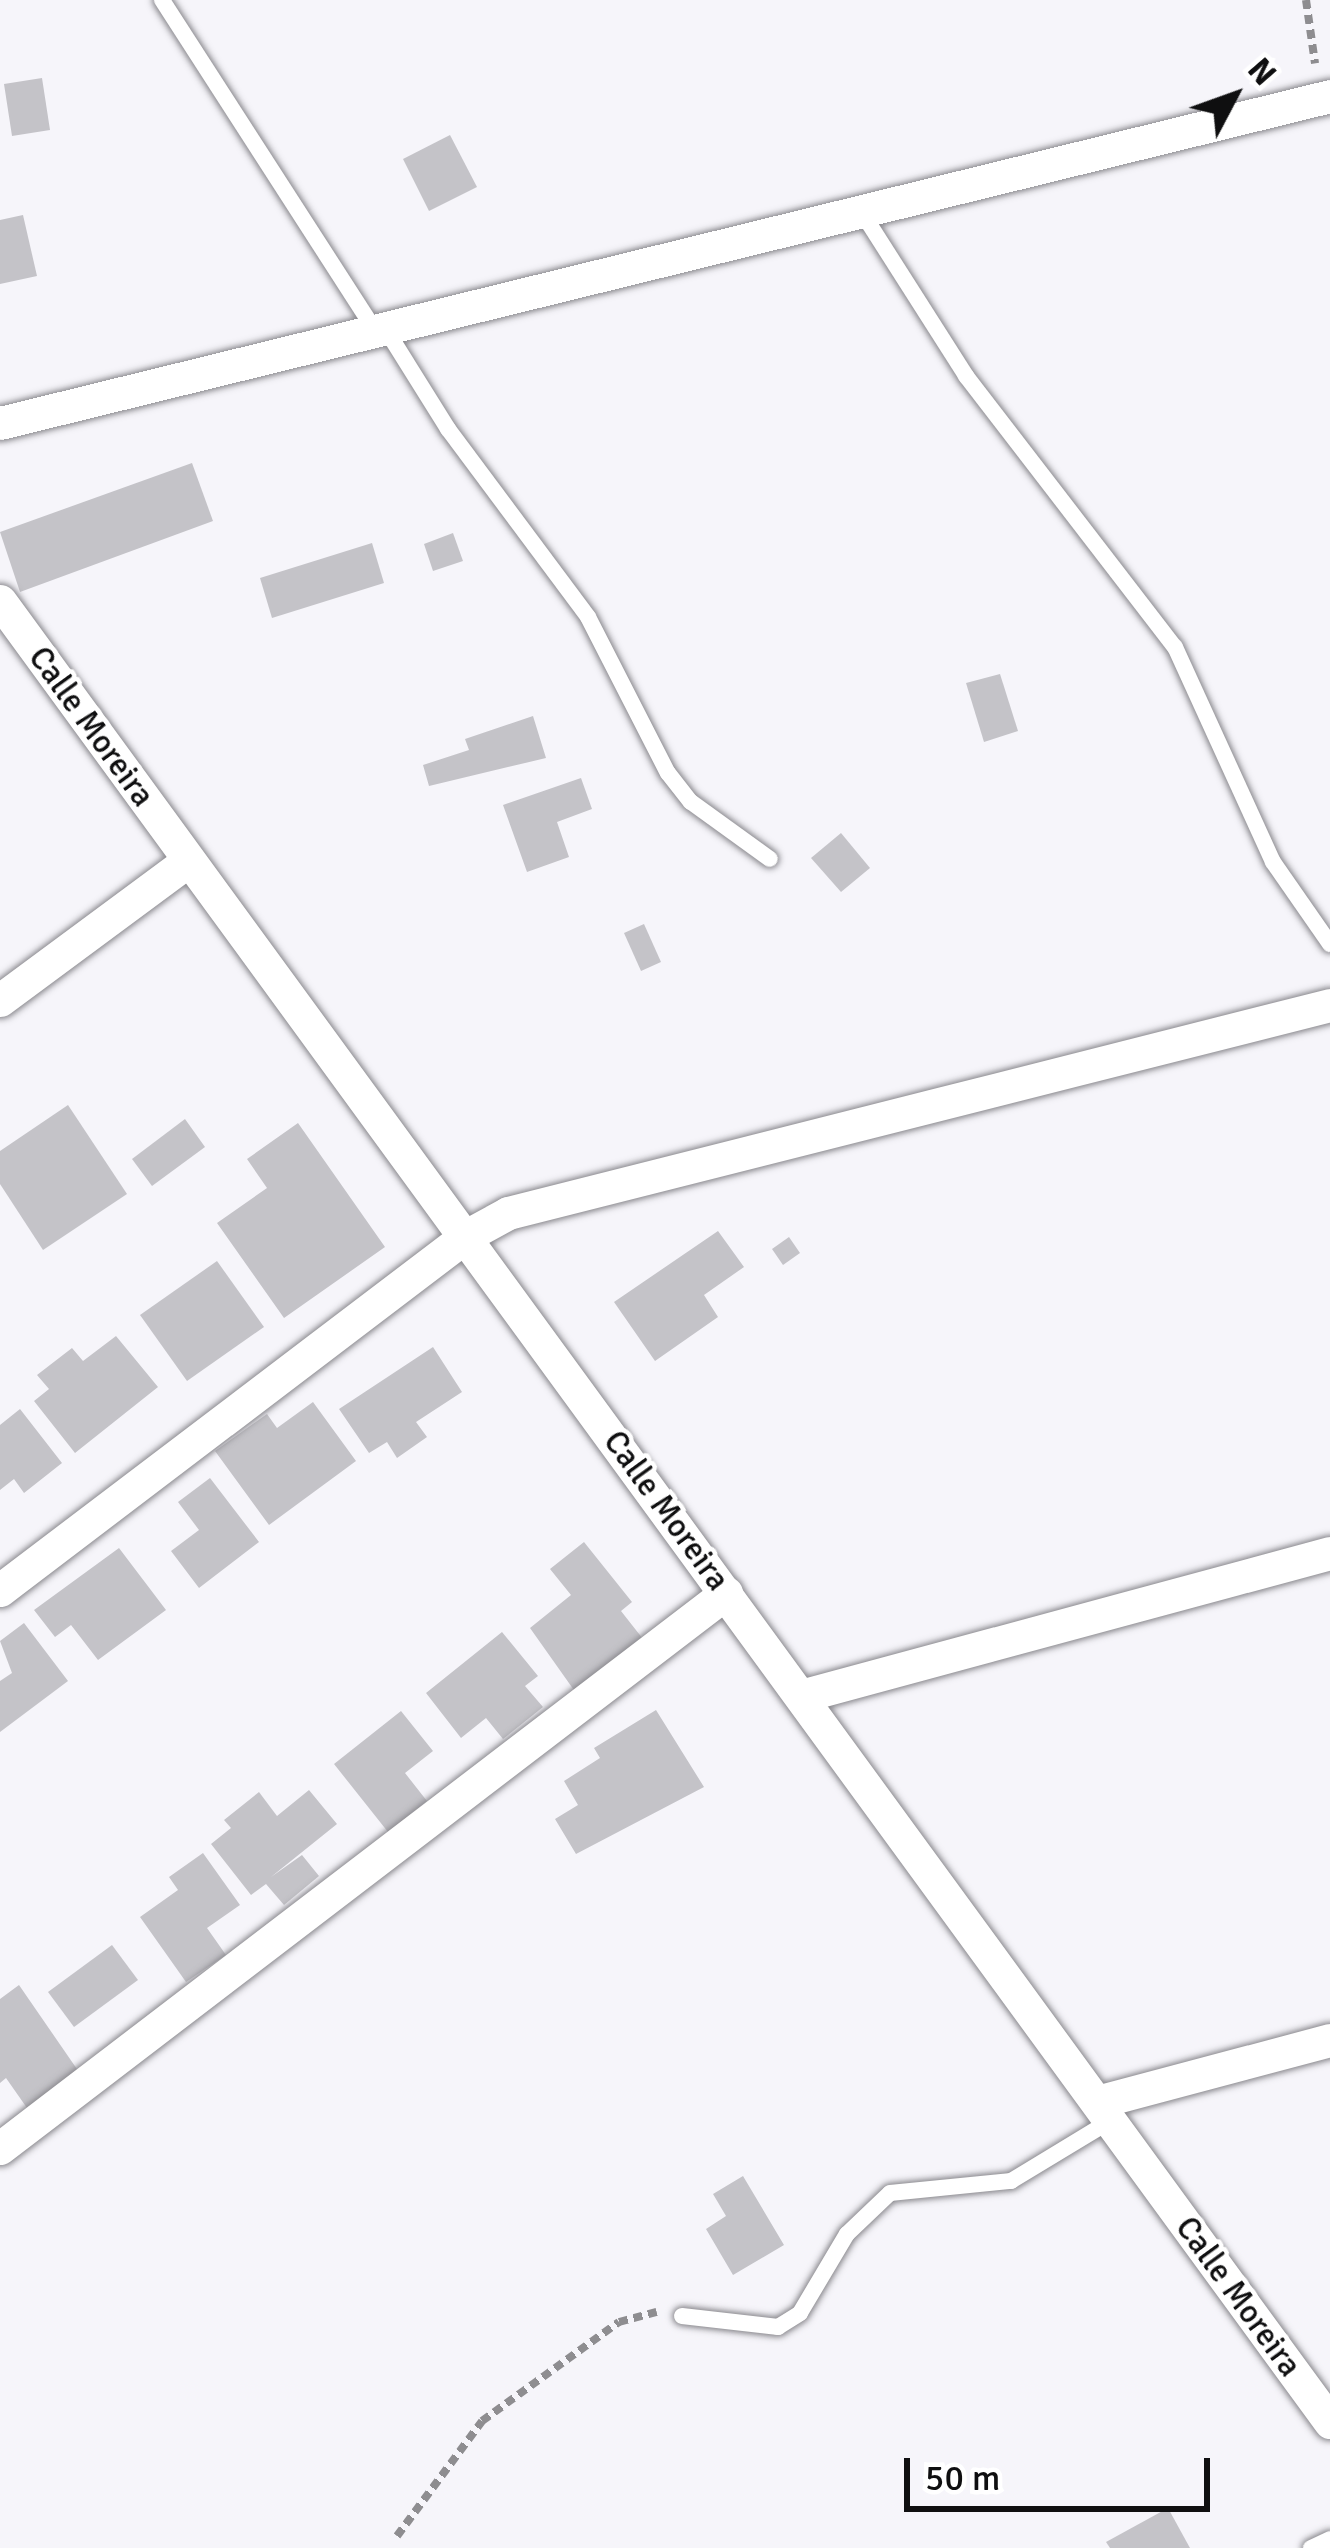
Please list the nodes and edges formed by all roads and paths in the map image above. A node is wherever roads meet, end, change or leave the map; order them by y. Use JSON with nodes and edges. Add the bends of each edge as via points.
{"nodes":[{"id":1,"x":162,"y":0,"type":"edge"},
{"id":2,"x":1306,"y":0,"type":"edge"},
{"id":3,"x":1319,"y":99,"type":"edge"},
{"id":4,"x":861,"y":211,"type":"junction"},
{"id":5,"x":380,"y":329,"type":"junction"},
{"id":6,"x":0,"y":423,"type":"edge"},
{"id":7,"x":0,"y":602,"type":"edge"},
{"id":8,"x":770,"y":859,"type":"dead end"},
{"id":9,"x":188,"y":862,"type":"junction"},
{"id":10,"x":1330,"y":944,"type":"edge"},
{"id":11,"x":0,"y":1000,"type":"edge"},
{"id":12,"x":1330,"y":1006,"type":"edge"},
{"id":13,"x":466,"y":1236,"type":"junction"},
{"id":14,"x":1330,"y":1552,"type":"edge"},
{"id":15,"x":0,"y":1590,"type":"edge"},
{"id":16,"x":726,"y":1594,"type":"junction"},
{"id":17,"x":801,"y":1696,"type":"junction"},
{"id":18,"x":1330,"y":2040,"type":"edge"},
{"id":19,"x":1104,"y":2112,"type":"junction"},
{"id":20,"x":0,"y":2148,"type":"edge"},
{"id":21,"x":682,"y":2316,"type":"joint"},
{"id":22,"x":1330,"y":2422,"type":"edge"},
{"id":23,"x":398,"y":2536,"type":"dead end"},
{"id":24,"x":1330,"y":2539,"type":"edge"},
{"id":25,"x":1311,"y":2548,"type":"edge"}],
"edges":[{"from":1,"to":5,"type":"lane"},
{"from":2,"to":3,"type":"path"},
{"from":3,"to":4,"type":"street"},
{"from":4,"to":5,"type":"street"},
{"from":4,"to":10,"type":"lane","via":[[966,376],[1175,647],[1273,862]]},
{"from":5,"to":6,"type":"street"},
{"from":5,"to":8,"type":"lane","via":[[588,617],[668,773],[691,802]]},
{"from":7,"to":9,"type":"street","name":"Calle Moreira"},
{"from":9,"to":11,"type":"street"},
{"from":9,"to":13,"type":"street","name":"Calle Moreira"},
{"from":12,"to":13,"type":"street","via":[[508,1213]]},
{"from":13,"to":15,"type":"street"},
{"from":13,"to":16,"type":"street","name":"Calle Moreira"},
{"from":14,"to":17,"type":"street"},
{"from":16,"to":17,"type":"street","name":"Calle Moreira"},
{"from":16,"to":20,"type":"street"},
{"from":17,"to":19,"type":"street","name":"Calle Moreira"},
{"from":18,"to":19,"type":"street"},
{"from":19,"to":21,"type":"lane","via":[[1011,2181],[890,2193],[847,2234],[800,2313],[778,2327]]},
{"from":19,"to":22,"type":"street","name":"Calle Moreira"},
{"from":21,"to":23,"type":"path","via":[[652,2312],[619,2322],[482,2421]]},
{"from":24,"to":25,"type":"lane"}]}
